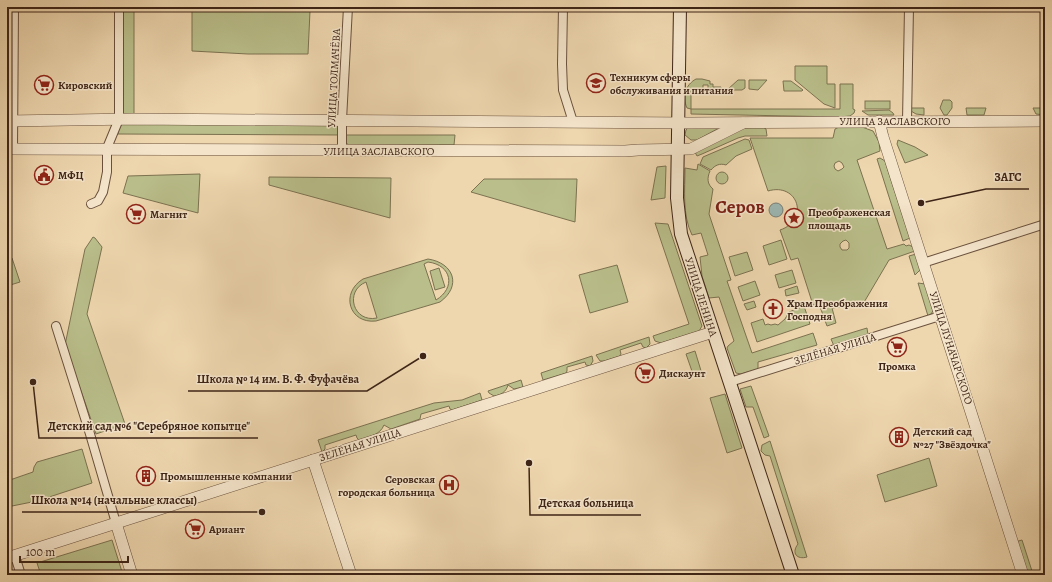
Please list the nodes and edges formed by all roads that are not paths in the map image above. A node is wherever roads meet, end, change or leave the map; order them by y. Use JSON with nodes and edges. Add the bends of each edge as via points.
{"nodes":[{"id":1,"x":14,"y":7,"type":"edge"},
{"id":2,"x":119,"y":7,"type":"edge"},
{"id":3,"x":348,"y":7,"type":"edge"},
{"id":4,"x":563,"y":7,"type":"edge"},
{"id":5,"x":680,"y":7,"type":"edge"},
{"id":6,"x":909,"y":7,"type":"edge"},
{"id":7,"x":118,"y":119,"type":"junction"},
{"id":8,"x":342,"y":120,"type":"junction"},
{"id":9,"x":1045,"y":120,"type":"edge"},
{"id":10,"x":10,"y":121,"type":"edge"},
{"id":11,"x":879,"y":121,"type":"junction"},
{"id":12,"x":907,"y":121,"type":"junction"},
{"id":13,"x":573,"y":122,"type":"junction"},
{"id":14,"x":678,"y":122,"type":"junction"},
{"id":15,"x":745,"y":122,"type":"junction"},
{"id":16,"x":107,"y":148,"type":"junction"},
{"id":17,"x":10,"y":149,"type":"edge"},
{"id":18,"x":678,"y":149,"type":"junction"},
{"id":19,"x":342,"y":150,"type":"junction"},
{"id":20,"x":91,"y":204,"type":"dead end"},
{"id":21,"x":1045,"y":224,"type":"edge"},
{"id":22,"x":924,"y":263,"type":"junction"},
{"id":23,"x":940,"y":316,"type":"junction"},
{"id":24,"x":56,"y":326,"type":"dead end"},
{"id":25,"x":713,"y":332,"type":"junction"},
{"id":26,"x":730,"y":382,"type":"junction"},
{"id":27,"x":313,"y":460,"type":"junction"},
{"id":28,"x":116,"y":523,"type":"junction"},
{"id":29,"x":11,"y":557,"type":"edge"},
{"id":30,"x":21,"y":575,"type":"edge"},
{"id":31,"x":132,"y":575,"type":"edge"},
{"id":32,"x":351,"y":575,"type":"edge"},
{"id":33,"x":793,"y":575,"type":"edge"},
{"id":34,"x":1023,"y":575,"type":"edge"}],
"edges":[{"from":1,"to":10,"type":"street"},
{"from":2,"to":7,"type":"street"},
{"from":3,"to":8,"type":"street","name":"УЛИЦА ТОЛМАЧЁВА"},
{"from":4,"to":13,"type":"street","via":[[563,90]]},
{"from":5,"to":14,"type":"main road","name":"УЛИЦА ЛЕНИНА"},
{"from":6,"to":12,"type":"street"},
{"from":7,"to":8,"type":"street","name":"УЛИЦА ЗАСЛАВСКОГО"},
{"from":7,"to":10,"type":"street","name":"УЛИЦА ЗАСЛАВСКОГО"},
{"from":7,"to":16,"type":"street"},
{"from":8,"to":13,"type":"street","name":"УЛИЦА ЗАСЛАВСКОГО"},
{"from":8,"to":19,"type":"street","name":"УЛИЦА ТОЛМАЧЁВА"},
{"from":9,"to":12,"type":"street","name":"УЛИЦА ЗАСЛАВСКОГО"},
{"from":10,"to":17,"type":"street"},
{"from":11,"to":12,"type":"street","name":"УЛИЦА ЗАСЛАВСКОГО"},
{"from":11,"to":15,"type":"street","name":"УЛИЦА ЗАСЛАВСКОГО"},
{"from":11,"to":22,"type":"street","name":"УЛИЦА ЛУНАЧАРСКОГО"},
{"from":13,"to":14,"type":"street","name":"УЛИЦА ЗАСЛАВСКОГО"},
{"from":14,"to":15,"type":"street","name":"УЛИЦА ЗАСЛАВСКОГО"},
{"from":14,"to":18,"type":"main road","name":"УЛИЦА ЛЕНИНА"},
{"from":15,"to":18,"type":"street","name":"УЛИЦА ЗАСЛАВСКОГО","via":[[691,149]]},
{"from":16,"to":17,"type":"street","name":"УЛИЦА ЗАСЛАВСКОГО"},
{"from":16,"to":19,"type":"street","name":"УЛИЦА ЗАСЛАВСКОГО"},
{"from":16,"to":20,"type":"street","via":[[107,172],[103,192],[98,201]]},
{"from":18,"to":19,"type":"street","name":"УЛИЦА ЗАСЛАВСКОГО"},
{"from":18,"to":25,"type":"main road","name":"УЛИЦА ЛЕНИНА","via":[[677,198],[681,234]]},
{"from":21,"to":22,"type":"street"},
{"from":22,"to":23,"type":"street","name":"УЛИЦА ЛУНАЧАРСКОГО"},
{"from":23,"to":26,"type":"street","name":"ЗЕЛЁНАЯ УЛИЦА"},
{"from":23,"to":34,"type":"street","name":"УЛИЦА ЛУНАЧАРСКОГО"},
{"from":24,"to":28,"type":"street"},
{"from":25,"to":26,"type":"main road","name":"УЛИЦА ЛЕНИНА"},
{"from":25,"to":27,"type":"street","name":"ЗЕЛЁНАЯ УЛИЦА"},
{"from":26,"to":33,"type":"main road","name":"УЛИЦА ЛЕНИНА"},
{"from":27,"to":28,"type":"street","name":"ЗЕЛЁНАЯ УЛИЦА"},
{"from":27,"to":32,"type":"street"},
{"from":28,"to":29,"type":"street","name":"ЗЕЛЁНАЯ УЛИЦА"},
{"from":28,"to":31,"type":"street"},
{"from":29,"to":30,"type":"street"}]}
